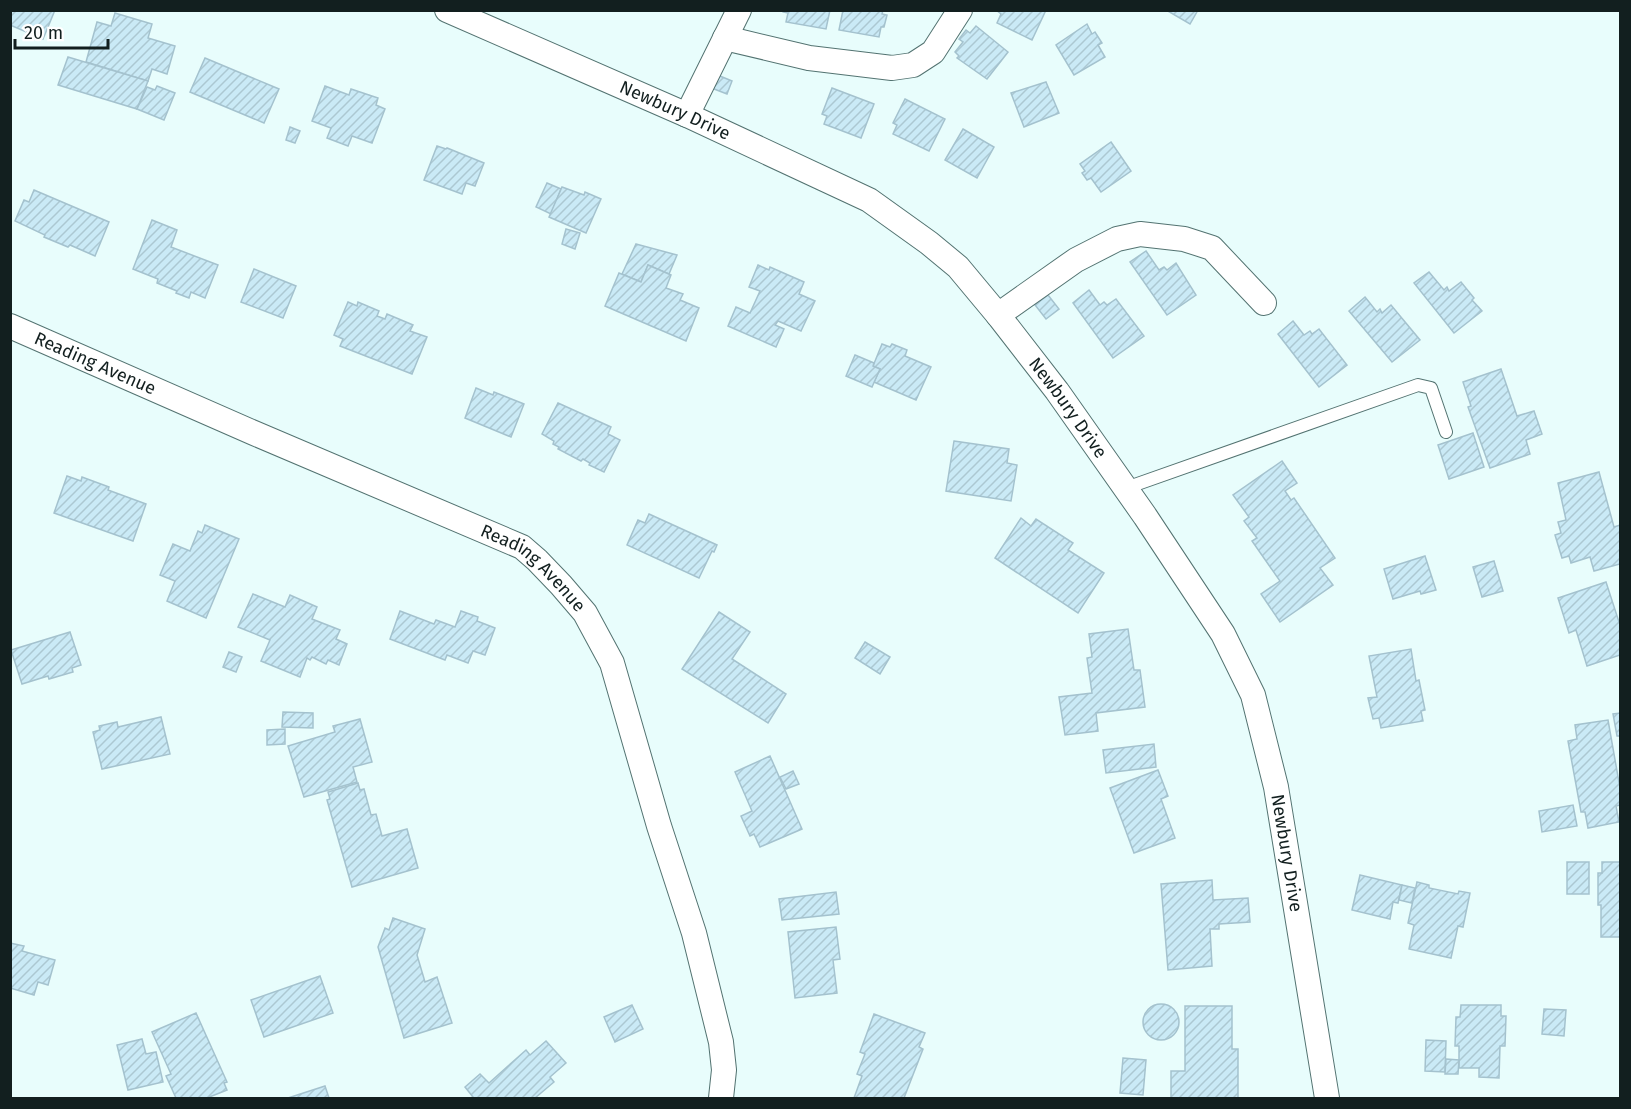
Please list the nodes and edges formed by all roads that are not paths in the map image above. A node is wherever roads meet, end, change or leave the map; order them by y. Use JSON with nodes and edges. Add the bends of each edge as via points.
{"nodes":[{"id":1,"x":447,"y":10,"type":"edge"},
{"id":2,"x":739,"y":10,"type":"edge"},
{"id":3,"x":960,"y":10,"type":"edge"},
{"id":4,"x":725,"y":38,"type":"junction"},
{"id":5,"x":687,"y":114,"type":"junction"},
{"id":6,"x":1264,"y":303,"type":"dead end"},
{"id":7,"x":998,"y":315,"type":"junction"},
{"id":8,"x":10,"y":326,"type":"edge"},
{"id":9,"x":1446,"y":432,"type":"dead end"},
{"id":10,"x":1125,"y":488,"type":"junction"},
{"id":11,"x":721,"y":1098,"type":"edge"},
{"id":12,"x":1327,"y":1098,"type":"edge"}],
"edges":[{"from":1,"to":5,"type":"street","name":"Newbury Drive"},
{"from":2,"to":4,"type":"street"},
{"from":3,"to":4,"type":"street","via":[[933,52],[903,67],[809,58]]},
{"from":4,"to":5,"type":"street"},
{"from":5,"to":7,"type":"street","name":"Newbury Drive","via":[[869,200],[958,267]]},
{"from":6,"to":7,"type":"street","via":[[1212,248],[1140,234],[1117,240],[1076,260]]},
{"from":7,"to":10,"type":"street","name":"Newbury Drive"},
{"from":8,"to":11,"type":"street","name":"Reading Avenue","via":[[522,547],[561,585],[585,613],[612,663],[626,705],[694,933],[721,1042]]},
{"from":9,"to":10,"type":"lane","via":[[1431,388],[1418,385]]},
{"from":10,"to":12,"type":"street","name":"Newbury Drive","via":[[1223,634],[1253,695],[1276,787]]}]}
